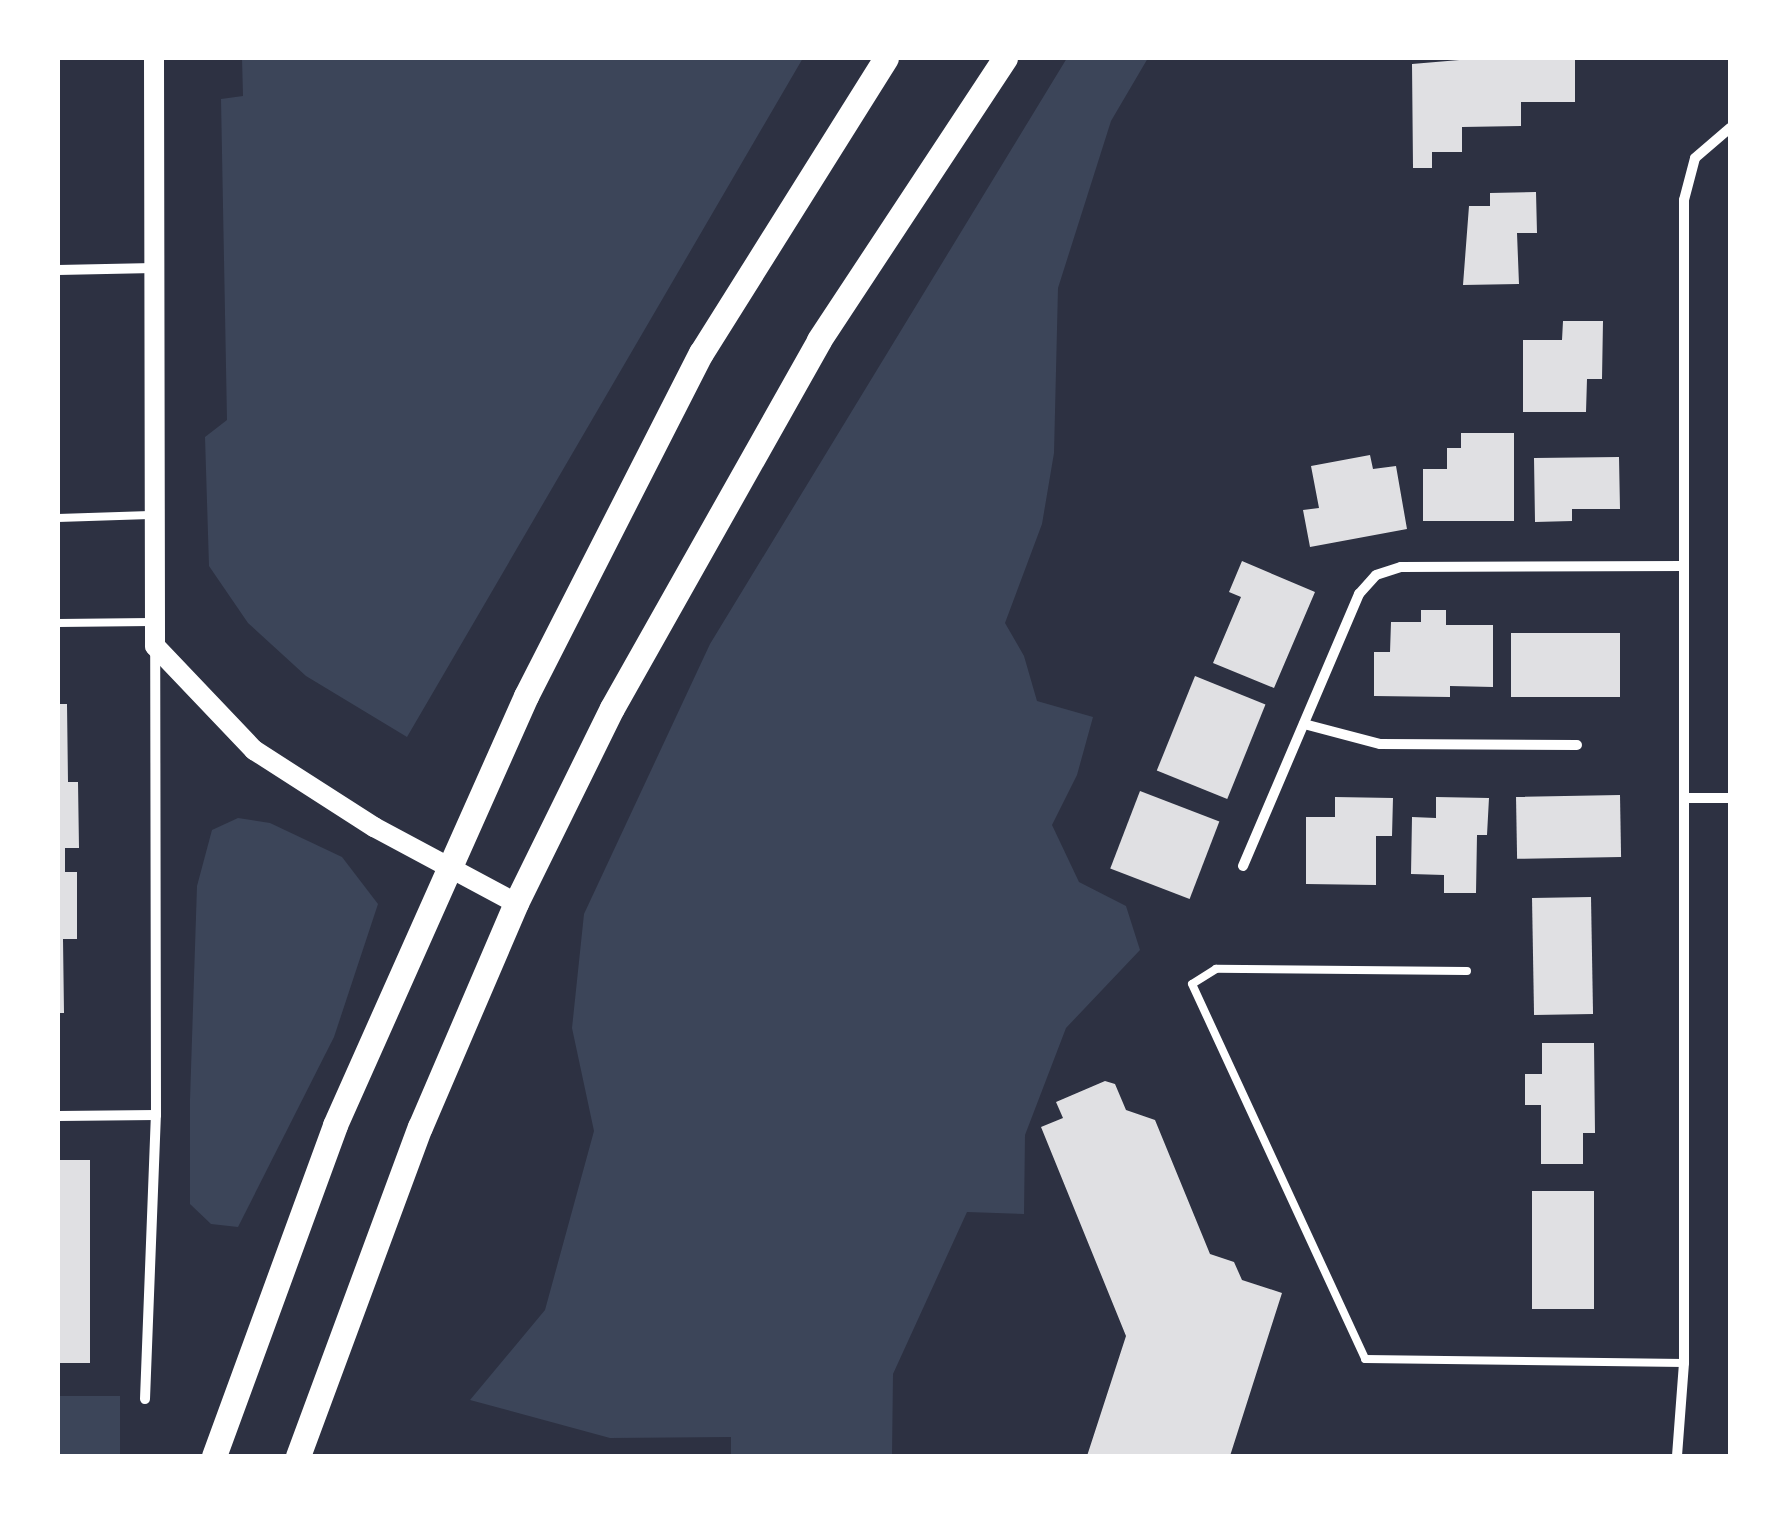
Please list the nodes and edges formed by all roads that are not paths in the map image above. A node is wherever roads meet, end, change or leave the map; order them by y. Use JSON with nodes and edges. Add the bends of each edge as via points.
{"nodes":[{"id":1,"x":154,"y":58,"type":"edge"},
{"id":2,"x":886,"y":58,"type":"edge"},
{"id":3,"x":1004,"y":58,"type":"edge"},
{"id":4,"x":1730,"y":128,"type":"edge"},
{"id":5,"x":155,"y":268,"type":"junction"},
{"id":6,"x":58,"y":270,"type":"edge"},
{"id":7,"x":155,"y":515,"type":"junction"},
{"id":8,"x":58,"y":518,"type":"edge"},
{"id":9,"x":1684,"y":566,"type":"junction"},
{"id":10,"x":156,"y":622,"type":"junction"},
{"id":11,"x":58,"y":623,"type":"edge"},
{"id":12,"x":156,"y":646,"type":"junction"},
{"id":13,"x":1304,"y":724,"type":"junction"},
{"id":14,"x":1578,"y":744,"type":"dead end"},
{"id":15,"x":1684,"y":798,"type":"junction"},
{"id":16,"x":1730,"y":798,"type":"edge"},
{"id":17,"x":1243,"y":866,"type":"dead end"},
{"id":18,"x":445,"y":868,"type":"junction"},
{"id":19,"x":516,"y":903,"type":"junction"},
{"id":20,"x":1467,"y":971,"type":"dead end"},
{"id":21,"x":156,"y":1115,"type":"junction"},
{"id":22,"x":58,"y":1116,"type":"edge"},
{"id":23,"x":1684,"y":1363,"type":"junction"},
{"id":24,"x":145,"y":1399,"type":"dead end"},
{"id":25,"x":214,"y":1456,"type":"edge"},
{"id":26,"x":298,"y":1456,"type":"edge"},
{"id":27,"x":1677,"y":1456,"type":"edge"}],
"edges":[{"from":1,"to":5,"type":"main road"},
{"from":2,"to":18,"type":"main road","via":[[692,370],[610,523]]},
{"from":3,"to":19,"type":"main road","via":[[819,340],[713,521]]},
{"from":4,"to":9,"type":"street","via":[[1695,158],[1684,200]]},
{"from":5,"to":6,"type":"street"},
{"from":5,"to":7,"type":"main road"},
{"from":7,"to":8,"type":"lane"},
{"from":7,"to":10,"type":"main road"},
{"from":9,"to":13,"type":"street","via":[[1384,571],[1360,594]]},
{"from":9,"to":15,"type":"street"},
{"from":10,"to":11,"type":"lane"},
{"from":10,"to":12,"type":"main road"},
{"from":12,"to":18,"type":"main road","via":[[254,750]]},
{"from":12,"to":21,"type":"street"},
{"from":13,"to":14,"type":"street","via":[[1380,744]]},
{"from":13,"to":17,"type":"street"},
{"from":15,"to":16,"type":"street"},
{"from":15,"to":23,"type":"street"},
{"from":18,"to":19,"type":"main road"},
{"from":18,"to":25,"type":"main road","via":[[328,1143]]},
{"from":19,"to":26,"type":"main road","via":[[376,1238]]},
{"from":20,"to":23,"type":"lane","via":[[1216,969],[1192,984],[1365,1358]]},
{"from":21,"to":22,"type":"street"},
{"from":21,"to":24,"type":"street"},
{"from":23,"to":27,"type":"street"}]}
